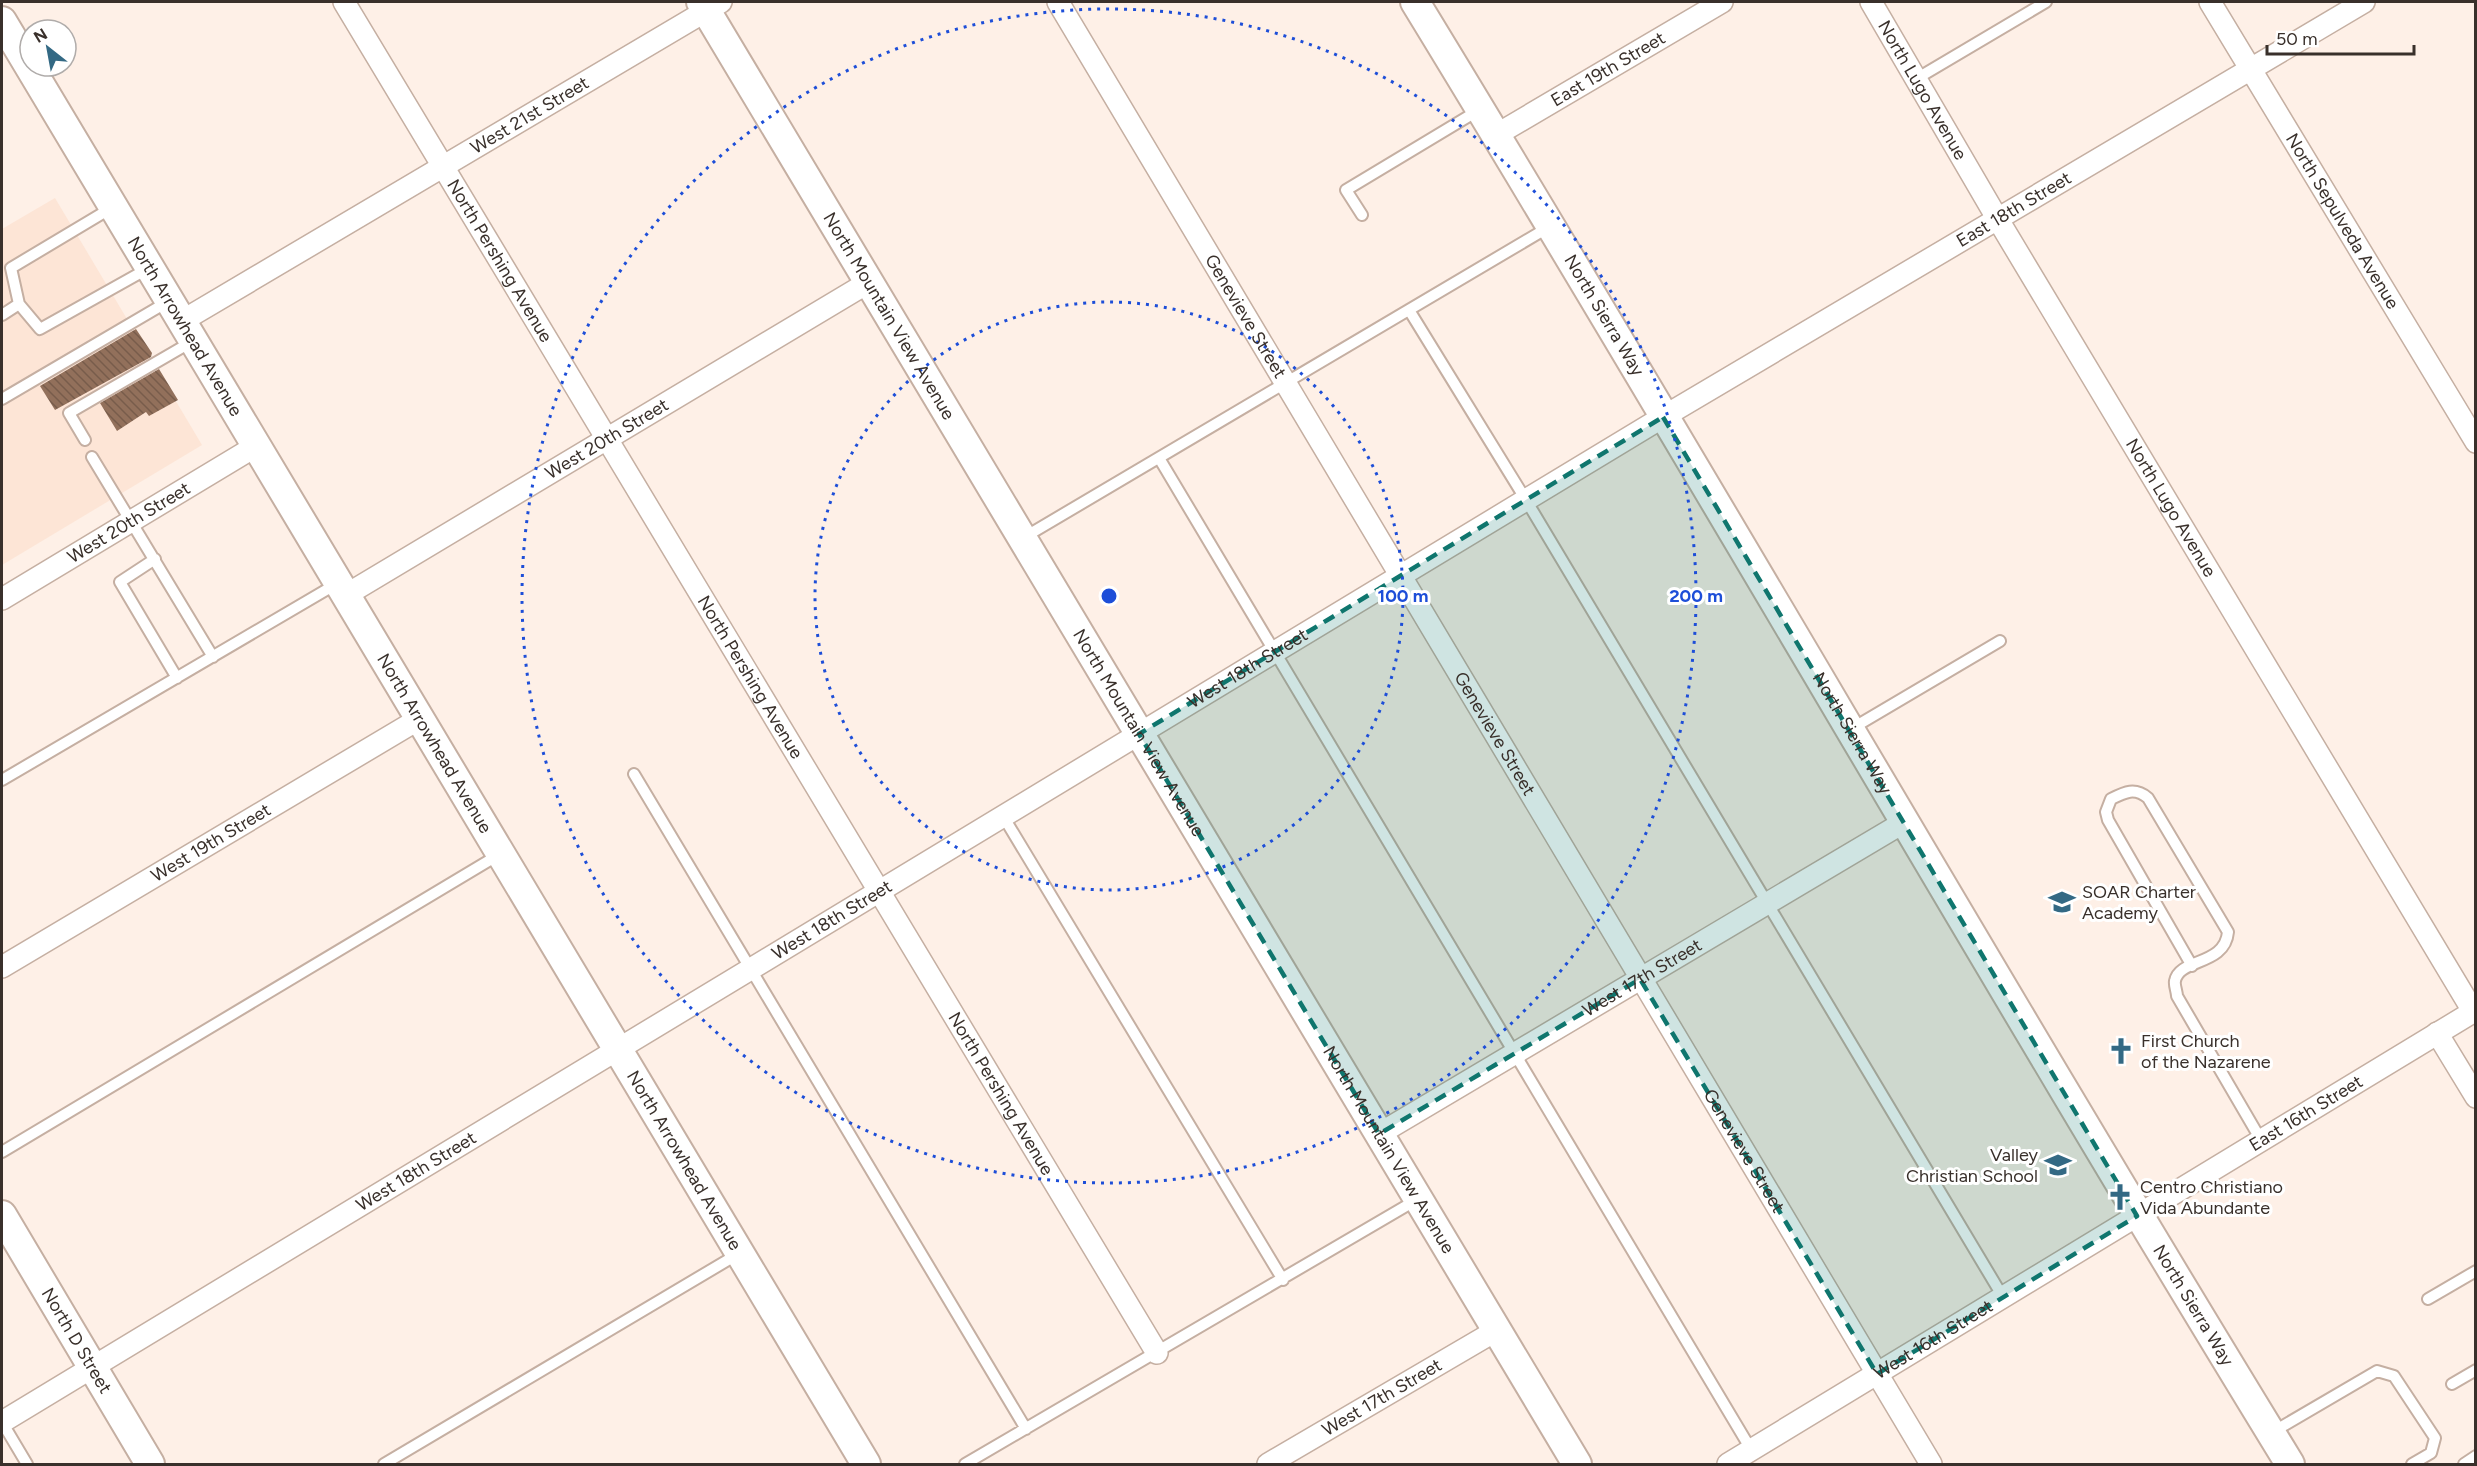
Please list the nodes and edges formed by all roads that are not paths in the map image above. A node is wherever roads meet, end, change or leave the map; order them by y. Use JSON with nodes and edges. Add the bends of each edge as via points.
{"nodes":[{"id":1,"x":344,"y":2,"type":"edge"},
{"id":2,"x":1058,"y":2,"type":"edge"},
{"id":3,"x":1414,"y":2,"type":"edge"},
{"id":4,"x":1722,"y":2,"type":"edge"},
{"id":5,"x":1871,"y":2,"type":"edge"},
{"id":6,"x":2046,"y":2,"type":"edge"},
{"id":7,"x":2210,"y":2,"type":"edge"},
{"id":8,"x":2364,"y":2,"type":"edge"},
{"id":9,"x":709,"y":4,"type":"edge"},
{"id":10,"x":5,"y":36,"type":"edge"},
{"id":11,"x":2248,"y":68,"type":"junction"},
{"id":12,"x":1916,"y":79,"type":"junction"},
{"id":13,"x":1480,"y":109,"type":"junction"},
{"id":14,"x":1496,"y":135,"type":"junction"},
{"id":15,"x":443,"y":166,"type":"junction"},
{"id":16,"x":113,"y":207,"type":"junction"},
{"id":17,"x":1362,"y":216,"type":"dead end"},
{"id":18,"x":1997,"y":218,"type":"junction"},
{"id":19,"x":1550,"y":227,"type":"junction"},
{"id":20,"x":150,"y":268,"type":"junction"},
{"id":21,"x":869,"y":282,"type":"junction"},
{"id":22,"x":19,"y":304,"type":"junction"},
{"id":23,"x":1409,"y":310,"type":"junction"},
{"id":24,"x":2,"y":315,"type":"edge"},
{"id":25,"x":181,"y":321,"type":"junction"},
{"id":26,"x":1287,"y":382,"type":"junction"},
{"id":27,"x":4,"y":393,"type":"edge"},
{"id":28,"x":1663,"y":417,"type":"junction"},
{"id":29,"x":607,"y":438,"type":"junction"},
{"id":30,"x":85,"y":440,"type":"dead end"},
{"id":31,"x":2475,"y":442,"type":"edge"},
{"id":32,"x":256,"y":446,"type":"junction"},
{"id":33,"x":92,"y":457,"type":"dead end"},
{"id":34,"x":1159,"y":458,"type":"junction"},
{"id":35,"x":1526,"y":500,"type":"junction"},
{"id":36,"x":131,"y":521,"type":"junction"},
{"id":37,"x":1023,"y":539,"type":"junction"},
{"id":38,"x":155,"y":559,"type":"junction"},
{"id":39,"x":1403,"y":575,"type":"junction"},
{"id":40,"x":342,"y":589,"type":"junction"},
{"id":41,"x":2,"y":599,"type":"edge"},
{"id":42,"x":2000,"y":641,"type":"dead end"},
{"id":43,"x":1276,"y":652,"type":"junction"},
{"id":44,"x":213,"y":657,"type":"junction"},
{"id":45,"x":177,"y":678,"type":"junction"},
{"id":46,"x":419,"y":719,"type":"junction"},
{"id":47,"x":1850,"y":729,"type":"junction"},
{"id":48,"x":1139,"y":734,"type":"junction"},
{"id":49,"x":634,"y":774,"type":"dead end"},
{"id":50,"x":2,"y":780,"type":"edge"},
{"id":51,"x":1003,"y":816,"type":"junction"},
{"id":52,"x":1906,"y":820,"type":"junction"},
{"id":53,"x":500,"y":854,"type":"junction"},
{"id":54,"x":879,"y":892,"type":"junction"},
{"id":55,"x":1768,"y":902,"type":"junction"},
{"id":56,"x":2193,"y":966,"type":"junction"},
{"id":57,"x":2,"y":967,"type":"edge"},
{"id":58,"x":751,"y":969,"type":"junction"},
{"id":59,"x":1640,"y":979,"type":"junction"},
{"id":60,"x":2474,"y":1011,"type":"edge"},
{"id":61,"x":2437,"y":1033,"type":"junction"},
{"id":62,"x":618,"y":1050,"type":"junction"},
{"id":63,"x":1514,"y":1053,"type":"junction"},
{"id":64,"x":2475,"y":1097,"type":"edge"},
{"id":65,"x":1379,"y":1134,"type":"junction"},
{"id":66,"x":2261,"y":1140,"type":"junction"},
{"id":67,"x":2,"y":1152,"type":"edge"},
{"id":68,"x":1419,"y":1199,"type":"junction"},
{"id":69,"x":2,"y":1215,"type":"edge"},
{"id":70,"x":2137,"y":1216,"type":"junction"},
{"id":71,"x":738,"y":1254,"type":"junction"},
{"id":72,"x":2475,"y":1271,"type":"edge"},
{"id":73,"x":1283,"y":1280,"type":"junction"},
{"id":74,"x":2003,"y":1297,"type":"junction"},
{"id":75,"x":2428,"y":1299,"type":"dead end"},
{"id":76,"x":1497,"y":1330,"type":"junction"},
{"id":77,"x":1157,"y":1353,"type":"junction"},
{"id":78,"x":92,"y":1368,"type":"junction"},
{"id":79,"x":2475,"y":1370,"type":"edge"},
{"id":80,"x":1877,"y":1374,"type":"junction"},
{"id":81,"x":2452,"y":1384,"type":"dead end"},
{"id":82,"x":2,"y":1422,"type":"edge"},
{"id":83,"x":1026,"y":1429,"type":"junction"},
{"id":84,"x":2270,"y":1433,"type":"junction"},
{"id":85,"x":1752,"y":1451,"type":"junction"},
{"id":86,"x":2475,"y":1456,"type":"edge"},
{"id":87,"x":27,"y":1464,"type":"edge"},
{"id":88,"x":150,"y":1464,"type":"edge"},
{"id":89,"x":384,"y":1464,"type":"edge"},
{"id":90,"x":866,"y":1464,"type":"edge"},
{"id":91,"x":964,"y":1464,"type":"edge"},
{"id":92,"x":1268,"y":1464,"type":"edge"},
{"id":93,"x":1577,"y":1464,"type":"edge"},
{"id":94,"x":1728,"y":1464,"type":"edge"},
{"id":95,"x":1931,"y":1464,"type":"edge"},
{"id":96,"x":2290,"y":1464,"type":"edge"},
{"id":97,"x":2412,"y":1464,"type":"edge"},
{"id":98,"x":2464,"y":1464,"type":"edge"}],
"edges":[{"from":1,"to":15,"type":"street","name":"North Pershing Avenue"},
{"from":2,"to":26,"type":"street","name":"Genevieve Street"},
{"from":3,"to":13,"type":"street","name":"North Sierra Way"},
{"from":4,"to":14,"type":"street","name":"East 19th Street"},
{"from":5,"to":12,"type":"street","name":"North Lugo Avenue"},
{"from":6,"to":12,"type":"lane"},
{"from":7,"to":11,"type":"street","name":"North Sepulveda Avenue"},
{"from":8,"to":11,"type":"street","name":"East 18th Street"},
{"from":9,"to":15,"type":"street","name":"West 21st Street"},
{"from":9,"to":21,"type":"street","name":"North Mountain View Avenue"},
{"from":10,"to":16,"type":"street","name":"North Arrowhead Avenue"},
{"from":11,"to":18,"type":"street","name":"East 18th Street"},
{"from":11,"to":31,"type":"street","name":"North Sepulveda Avenue"},
{"from":12,"to":18,"type":"street","name":"North Lugo Avenue"},
{"from":13,"to":14,"type":"street","name":"North Sierra Way"},
{"from":13,"to":17,"type":"lane","via":[[1346,190]]},
{"from":14,"to":19,"type":"street","name":"North Sierra Way"},
{"from":15,"to":25,"type":"street","name":"West 21st Street"},
{"from":15,"to":29,"type":"street","name":"North Pershing Avenue"},
{"from":16,"to":20,"type":"street","name":"North Arrowhead Avenue"},
{"from":16,"to":22,"type":"lane","via":[[11,268]]},
{"from":18,"to":28,"type":"street","name":"East 18th Street"},
{"from":18,"to":60,"type":"street","name":"North Lugo Avenue"},
{"from":19,"to":23,"type":"lane"},
{"from":19,"to":28,"type":"street","name":"North Sierra Way"},
{"from":20,"to":22,"type":"lane","via":[[40,329]]},
{"from":20,"to":25,"type":"street","name":"North Arrowhead Avenue"},
{"from":21,"to":29,"type":"street","name":"West 20th Street"},
{"from":21,"to":37,"type":"street","name":"North Mountain View Avenue"},
{"from":22,"to":24,"type":"lane"},
{"from":23,"to":26,"type":"lane"},
{"from":23,"to":35,"type":"lane"},
{"from":25,"to":27,"type":"lane"},
{"from":25,"to":30,"type":"lane","via":[[69,413]]},
{"from":25,"to":32,"type":"street","name":"North Arrowhead Avenue"},
{"from":26,"to":34,"type":"lane"},
{"from":26,"to":39,"type":"street","name":"Genevieve Street"},
{"from":28,"to":35,"type":"street","name":"West 18th Street"},
{"from":28,"to":47,"type":"street","name":"North Sierra Way"},
{"from":29,"to":40,"type":"street","name":"West 20th Street"},
{"from":29,"to":54,"type":"street","name":"North Pershing Avenue"},
{"from":32,"to":36,"type":"street","name":"West 20th Street"},
{"from":32,"to":40,"type":"street","name":"North Arrowhead Avenue"},
{"from":33,"to":36,"type":"lane"},
{"from":34,"to":37,"type":"lane"},
{"from":34,"to":43,"type":"lane"},
{"from":35,"to":39,"type":"street","name":"West 18th Street"},
{"from":35,"to":55,"type":"lane"},
{"from":36,"to":38,"type":"lane"},
{"from":36,"to":41,"type":"street","name":"West 20th Street"},
{"from":37,"to":48,"type":"street","name":"North Mountain View Avenue"},
{"from":38,"to":44,"type":"lane"},
{"from":38,"to":45,"type":"lane","via":[[120,582]]},
{"from":39,"to":43,"type":"street","name":"West 18th Street"},
{"from":39,"to":59,"type":"street","name":"Genevieve Street"},
{"from":40,"to":44,"type":"lane"},
{"from":40,"to":46,"type":"street","name":"North Arrowhead Avenue"},
{"from":42,"to":47,"type":"lane"},
{"from":43,"to":48,"type":"street","name":"West 18th Street"},
{"from":43,"to":63,"type":"lane"},
{"from":44,"to":45,"type":"lane"},
{"from":45,"to":50,"type":"lane"},
{"from":46,"to":53,"type":"street","name":"North Arrowhead Avenue"},
{"from":46,"to":57,"type":"street","name":"West 19th Street"},
{"from":47,"to":52,"type":"street","name":"North Sierra Way"},
{"from":48,"to":51,"type":"street","name":"West 18th Street"},
{"from":48,"to":65,"type":"street","name":"North Mountain View Avenue"},
{"from":49,"to":58,"type":"lane"},
{"from":51,"to":54,"type":"street","name":"West 18th Street"},
{"from":51,"to":73,"type":"lane"},
{"from":52,"to":55,"type":"street","name":"West 17th Street"},
{"from":52,"to":70,"type":"street","name":"North Sierra Way"},
{"from":53,"to":62,"type":"street","name":"North Arrowhead Avenue"},
{"from":53,"to":67,"type":"lane"},
{"from":54,"to":58,"type":"street","name":"West 18th Street"},
{"from":54,"to":77,"type":"street","name":"North Pershing Avenue"},
{"from":55,"to":59,"type":"street","name":"West 17th Street"},
{"from":55,"to":74,"type":"lane"},
{"from":56,"to":56,"type":"lane","via":[[2221,951],[2227,944],[2228,932],[2148,798],[2140,792],[2127,791],[2111,799],[2106,812],[2108,820]]},
{"from":56,"to":66,"type":"lane","via":[[2179,973],[2175,981],[2177,996]]},
{"from":58,"to":62,"type":"street","name":"West 18th Street"},
{"from":58,"to":83,"type":"lane"},
{"from":59,"to":63,"type":"street","name":"West 17th Street"},
{"from":59,"to":80,"type":"street","name":"Genevieve Street"},
{"from":60,"to":61,"type":"street","name":"East 16th Street"},
{"from":61,"to":64,"type":"street"},
{"from":61,"to":66,"type":"street","name":"East 16th Street"},
{"from":62,"to":71,"type":"street","name":"North Arrowhead Avenue"},
{"from":62,"to":78,"type":"street","name":"West 18th Street"},
{"from":63,"to":65,"type":"street","name":"West 17th Street"},
{"from":63,"to":85,"type":"lane"},
{"from":65,"to":68,"type":"street","name":"North Mountain View Avenue"},
{"from":66,"to":70,"type":"street","name":"East 16th Street"},
{"from":68,"to":73,"type":"lane"},
{"from":68,"to":76,"type":"street","name":"North Mountain View Avenue"},
{"from":69,"to":78,"type":"street","name":"North D Street"},
{"from":70,"to":74,"type":"street","name":"West 16th Street"},
{"from":70,"to":84,"type":"street","name":"North Sierra Way"},
{"from":71,"to":89,"type":"lane"},
{"from":71,"to":90,"type":"street","name":"North Arrowhead Avenue"},
{"from":72,"to":75,"type":"lane"},
{"from":73,"to":77,"type":"lane"},
{"from":74,"to":80,"type":"street","name":"West 16th Street"},
{"from":76,"to":92,"type":"street","name":"West 17th Street"},
{"from":76,"to":93,"type":"street","name":"North Mountain View Avenue"},
{"from":77,"to":83,"type":"lane"},
{"from":78,"to":82,"type":"street","name":"West 18th Street"},
{"from":78,"to":88,"type":"street","name":"North D Street"},
{"from":79,"to":81,"type":"lane"},
{"from":80,"to":85,"type":"street","name":"West 16th Street"},
{"from":80,"to":95,"type":"street","name":"Genevieve Street"},
{"from":82,"to":87,"type":"lane"},
{"from":83,"to":91,"type":"lane"},
{"from":84,"to":96,"type":"street","name":"North Sierra Way"},
{"from":84,"to":97,"type":"lane","via":[[2377,1371],[2394,1376],[2435,1438],[2431,1453]]},
{"from":85,"to":94,"type":"street","name":"West 16th Street"},
{"from":86,"to":98,"type":"lane"}]}
